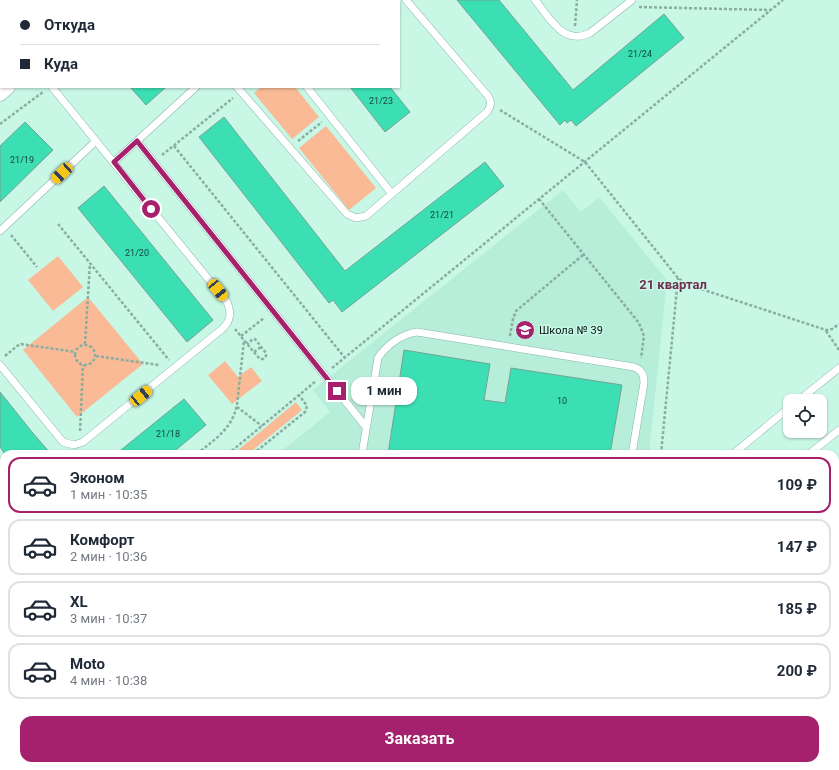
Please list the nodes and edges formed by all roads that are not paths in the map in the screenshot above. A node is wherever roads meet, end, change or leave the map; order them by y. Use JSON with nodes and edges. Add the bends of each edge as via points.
{"nodes":[{"id":1,"x":406,"y":0,"type":"edge"},
{"id":2,"x":535,"y":0,"type":"edge"},
{"id":3,"x":632,"y":0,"type":"edge"},
{"id":4,"x":53,"y":88,"type":"edge"},
{"id":5,"x":195,"y":88,"type":"edge"},
{"id":6,"x":308,"y":88,"type":"edge"},
{"id":7,"x":239,"y":90,"type":"edge"},
{"id":8,"x":96,"y":141,"type":"junction"},
{"id":9,"x":137,"y":141,"type":"junction"},
{"id":10,"x":114,"y":162,"type":"junction"},
{"id":11,"x":392,"y":194,"type":"junction"},
{"id":12,"x":2,"y":229,"type":"edge"},
{"id":13,"x":0,"y":364,"type":"edge"},
{"id":14,"x":839,"y":368,"type":"edge"},
{"id":15,"x":807,"y":394,"type":"edge"},
{"id":16,"x":783,"y":413,"type":"edge"},
{"id":17,"x":366,"y":426,"type":"junction"},
{"id":18,"x":839,"y":430,"type":"edge"},
{"id":19,"x":363,"y":450,"type":"edge"},
{"id":20,"x":633,"y":450,"type":"edge"},
{"id":21,"x":738,"y":450,"type":"edge"},
{"id":22,"x":814,"y":450,"type":"edge"}],
"edges":[{"from":1,"to":11,"type":"lane","via":[[488,96],[491,105],[487,112]]},
{"from":2,"to":3,"type":"lane","via":[[559,30],[574,37],[590,33]]},
{"from":4,"to":8,"type":"lane"},
{"from":5,"to":9,"type":"lane"},
{"from":6,"to":11,"type":"lane"},
{"from":7,"to":11,"type":"lane","via":[[351,217],[366,216]]},
{"from":8,"to":10,"type":"lane"},
{"from":8,"to":12,"type":"lane"},
{"from":9,"to":10,"type":"lane"},
{"from":9,"to":17,"type":"lane"},
{"from":10,"to":13,"type":"lane","via":[[227,302],[230,309],[229,321],[83,442],[74,445],[63,442]]},
{"from":14,"to":15,"type":"lane"},
{"from":16,"to":21,"type":"lane"},
{"from":17,"to":19,"type":"lane"},
{"from":17,"to":20,"type":"lane","via":[[378,358],[401,336],[424,332],[639,369],[643,373],[644,383]]},
{"from":18,"to":22,"type":"lane"}]}
